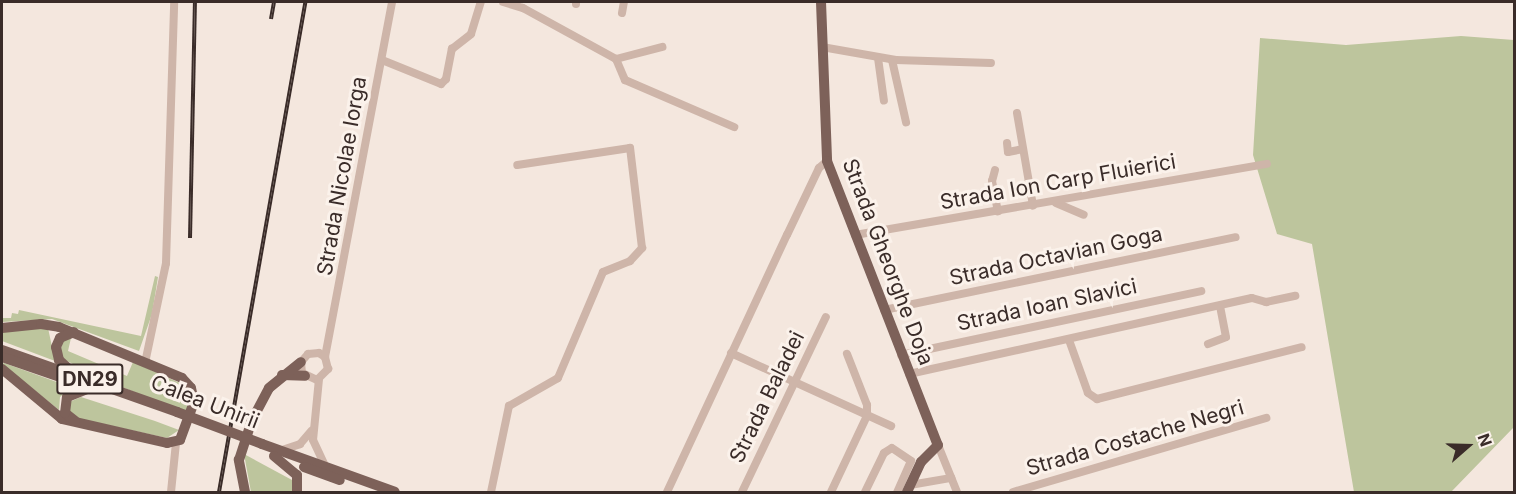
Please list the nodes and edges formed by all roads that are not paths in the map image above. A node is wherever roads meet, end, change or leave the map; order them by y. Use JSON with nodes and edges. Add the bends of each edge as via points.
{"nodes":[{"id":1,"x":174,"y":2,"type":"edge"},
{"id":2,"x":392,"y":2,"type":"edge"},
{"id":3,"x":481,"y":2,"type":"edge"},
{"id":4,"x":503,"y":2,"type":"edge"},
{"id":5,"x":624,"y":2,"type":"edge"},
{"id":6,"x":821,"y":2,"type":"edge"},
{"id":7,"x":524,"y":5,"type":"edge"},
{"id":8,"x":622,"y":13,"type":"dead end"},
{"id":9,"x":662,"y":47,"type":"dead end"},
{"id":10,"x":822,"y":47,"type":"junction"},
{"id":11,"x":616,"y":58,"type":"junction"},
{"id":12,"x":878,"y":58,"type":"junction"},
{"id":13,"x":382,"y":60,"type":"junction"},
{"id":14,"x":892,"y":60,"type":"junction"},
{"id":15,"x":991,"y":63,"type":"dead end"},
{"id":16,"x":884,"y":102,"type":"dead end"},
{"id":17,"x":1017,"y":113,"type":"dead end"},
{"id":18,"x":906,"y":122,"type":"dead end"},
{"id":19,"x":734,"y":127,"type":"dead end"},
{"id":20,"x":1007,"y":143,"type":"dead end"},
{"id":21,"x":1023,"y":149,"type":"junction"},
{"id":22,"x":827,"y":161,"type":"junction"},
{"id":23,"x":1267,"y":164,"type":"dead end"},
{"id":24,"x":517,"y":165,"type":"dead end"},
{"id":25,"x":994,"y":170,"type":"dead end"},
{"id":26,"x":1056,"y":203,"type":"junction"},
{"id":27,"x":1033,"y":206,"type":"junction"},
{"id":28,"x":998,"y":212,"type":"junction"},
{"id":29,"x":1084,"y":215,"type":"dead end"},
{"id":30,"x":855,"y":235,"type":"junction"},
{"id":31,"x":1235,"y":237,"type":"dead end"},
{"id":32,"x":1201,"y":291,"type":"dead end"},
{"id":33,"x":1295,"y":296,"type":"dead end"},
{"id":34,"x":1220,"y":306,"type":"junction"},
{"id":35,"x":885,"y":310,"type":"junction"},
{"id":36,"x":826,"y":317,"type":"dead end"},
{"id":37,"x":2,"y":328,"type":"edge"},
{"id":38,"x":332,"y":331,"type":"junction"},
{"id":39,"x":74,"y":332,"type":"junction"},
{"id":40,"x":1069,"y":340,"type":"junction"},
{"id":41,"x":1208,"y":344,"type":"dead end"},
{"id":42,"x":1302,"y":347,"type":"dead end"},
{"id":43,"x":2,"y":350,"type":"edge"},
{"id":44,"x":315,"y":352,"type":"junction"},
{"id":45,"x":731,"y":353,"type":"junction"},
{"id":46,"x":847,"y":354,"type":"dead end"},
{"id":47,"x":901,"y":355,"type":"junction"},
{"id":48,"x":2,"y":357,"type":"edge"},
{"id":49,"x":325,"y":357,"type":"junction"},
{"id":50,"x":301,"y":362,"type":"junction"},
{"id":51,"x":145,"y":363,"type":"junction"},
{"id":52,"x":2,"y":369,"type":"edge"},
{"id":53,"x":909,"y":374,"type":"junction"},
{"id":54,"x":77,"y":375,"type":"junction"},
{"id":55,"x":282,"y":375,"type":"junction"},
{"id":56,"x":311,"y":378,"type":"junction"},
{"id":57,"x":795,"y":381,"type":"junction"},
{"id":58,"x":92,"y":387,"type":"junction"},
{"id":59,"x":176,"y":415,"type":"junction"},
{"id":60,"x":867,"y":416,"type":"junction"},
{"id":61,"x":1266,"y":418,"type":"dead end"},
{"id":62,"x":75,"y":422,"type":"junction"},
{"id":63,"x":891,"y":426,"type":"dead end"},
{"id":64,"x":312,"y":430,"type":"junction"},
{"id":65,"x":176,"y":443,"type":"junction"},
{"id":66,"x":938,"y":445,"type":"junction"},
{"id":67,"x":276,"y":453,"type":"junction"},
{"id":68,"x":325,"y":466,"type":"junction"},
{"id":69,"x":951,"y":478,"type":"junction"},
{"id":70,"x":908,"y":489,"type":"edge"},
{"id":71,"x":171,"y":492,"type":"edge"},
{"id":72,"x":245,"y":492,"type":"edge"},
{"id":73,"x":297,"y":492,"type":"edge"},
{"id":74,"x":376,"y":492,"type":"edge"},
{"id":75,"x":395,"y":492,"type":"edge"},
{"id":76,"x":491,"y":492,"type":"edge"},
{"id":77,"x":667,"y":492,"type":"edge"},
{"id":78,"x":742,"y":492,"type":"edge"},
{"id":79,"x":831,"y":492,"type":"edge"},
{"id":80,"x":865,"y":492,"type":"edge"},
{"id":81,"x":897,"y":492,"type":"edge"},
{"id":82,"x":957,"y":492,"type":"edge"},
{"id":83,"x":1013,"y":492,"type":"edge"}],
"edges":[{"from":1,"to":51,"type":"street","via":[[166,263]]},
{"from":2,"to":13,"type":"street","name":"Strada Nicolae Iorga"},
{"from":3,"to":13,"type":"street","via":[[471,34],[452,49],[446,80],[441,84]]},
{"from":4,"to":7,"type":"street"},
{"from":5,"to":8,"type":"street"},
{"from":6,"to":10,"type":"main road","name":"Strada Gheorghe Doja"},
{"from":7,"to":11,"type":"street"},
{"from":9,"to":11,"type":"street"},
{"from":10,"to":12,"type":"street"},
{"from":10,"to":22,"type":"main road","name":"Strada Gheorghe Doja"},
{"from":11,"to":19,"type":"street","via":[[625,80]]},
{"from":12,"to":14,"type":"street"},
{"from":12,"to":16,"type":"street"},
{"from":13,"to":38,"type":"street","name":"Strada Nicolae Iorga"},
{"from":14,"to":15,"type":"street"},
{"from":14,"to":18,"type":"street"},
{"from":17,"to":21,"type":"street"},
{"from":20,"to":21,"type":"street","via":[[1008,152]]},
{"from":21,"to":27,"type":"street"},
{"from":22,"to":30,"type":"main road","name":"Strada Gheorghe Doja"},
{"from":22,"to":45,"type":"street","via":[[819,168]]},
{"from":23,"to":26,"type":"street","name":"Strada Ion Carp Fluierici"},
{"from":24,"to":76,"type":"street","via":[[630,148],[642,248],[630,261],[603,272],[558,378],[508,406]]},
{"from":25,"to":28,"type":"street","via":[[992,181]]},
{"from":26,"to":27,"type":"street","name":"Strada Ion Carp Fluierici"},
{"from":26,"to":29,"type":"street"},
{"from":27,"to":28,"type":"street","name":"Strada Ion Carp Fluierici"},
{"from":28,"to":30,"type":"street","name":"Strada Ion Carp Fluierici"},
{"from":30,"to":35,"type":"main road","name":"Strada Gheorghe Doja"},
{"from":31,"to":35,"type":"street","name":"Strada Octavian Goga"},
{"from":32,"to":47,"type":"street","name":"Strada Ioan Slavici"},
{"from":33,"to":34,"type":"street","via":[[1266,302],[1252,298]]},
{"from":34,"to":40,"type":"street"},
{"from":34,"to":41,"type":"street","via":[[1226,337]]},
{"from":35,"to":47,"type":"main road","name":"Strada Gheorghe Doja"},
{"from":36,"to":57,"type":"street","name":"Strada Baladei"},
{"from":37,"to":39,"type":"main road","via":[[47,324]]},
{"from":38,"to":44,"type":"street"},
{"from":38,"to":49,"type":"street","name":"Strada Nicolae Iorga"},
{"from":39,"to":51,"type":"main road"},
{"from":39,"to":54,"type":"main road","via":[[60,338],[56,351],[59,360]]},
{"from":40,"to":42,"type":"street","via":[[1088,393],[1097,399]]},
{"from":40,"to":53,"type":"street"},
{"from":43,"to":54,"type":"main road","name":"Calea Unirii","number":"DN29"},
{"from":44,"to":49,"type":"street"},
{"from":44,"to":50,"type":"street"},
{"from":45,"to":57,"type":"street"},
{"from":45,"to":77,"type":"street"},
{"from":46,"to":60,"type":"street"},
{"from":47,"to":53,"type":"main road","name":"Strada Gheorghe Doja"},
{"from":48,"to":58,"type":"main road","name":"Calea Unirii","number":"DN29"},
{"from":49,"to":56,"type":"street","name":"Strada Nicolae Iorga","via":[[328,369]]},
{"from":50,"to":55,"type":"main road"},
{"from":50,"to":56,"type":"street"},
{"from":51,"to":65,"type":"main road","via":[[182,378],[193,392],[193,406]]},
{"from":52,"to":62,"type":"main road","via":[[57,416]]},
{"from":53,"to":66,"type":"main road","name":"Strada Gheorghe Doja"},
{"from":54,"to":59,"type":"main road","name":"Calea Unirii","number":"DN29"},
{"from":55,"to":56,"type":"main road"},
{"from":55,"to":72,"type":"main road","via":[[263,396],[245,441],[239,472]]},
{"from":56,"to":64,"type":"street","via":[[316,400]]},
{"from":57,"to":60,"type":"street"},
{"from":57,"to":78,"type":"street","name":"Strada Baladei"},
{"from":58,"to":59,"type":"main road","name":"Calea Unirii","number":"DN29"},
{"from":58,"to":62,"type":"main road","via":[[67,397],[65,413]]},
{"from":59,"to":67,"type":"main road","name":"Calea Unirii","number":"DN29","bridge":true},
{"from":60,"to":63,"type":"street"},
{"from":60,"to":79,"type":"street"},
{"from":61,"to":83,"type":"street","name":"Strada Costache Negri"},
{"from":62,"to":65,"type":"main road"},
{"from":64,"to":67,"type":"street","via":[[300,444]]},
{"from":64,"to":68,"type":"street","via":[[314,448]]},
{"from":65,"to":71,"type":"street"},
{"from":66,"to":69,"type":"street","name":"Strada Gheorghe Doja"},
{"from":66,"to":70,"type":"main road","via":[[921,462]]},
{"from":67,"to":68,"type":"main road","name":"Calea Unirii","number":"DN29"},
{"from":67,"to":73,"type":"main road","via":[[297,475]]},
{"from":67,"to":74,"type":"main road","name":"Calea Unirii","number":"DN29"},
{"from":68,"to":75,"type":"main road","name":"Calea Unirii","number":"DN29"},
{"from":69,"to":70,"type":"street"},
{"from":69,"to":82,"type":"street","name":"Strada Gheorghe Doja"},
{"from":80,"to":81,"type":"street","via":[[886,450],[892,448],[909,458],[910,464]]}]}
